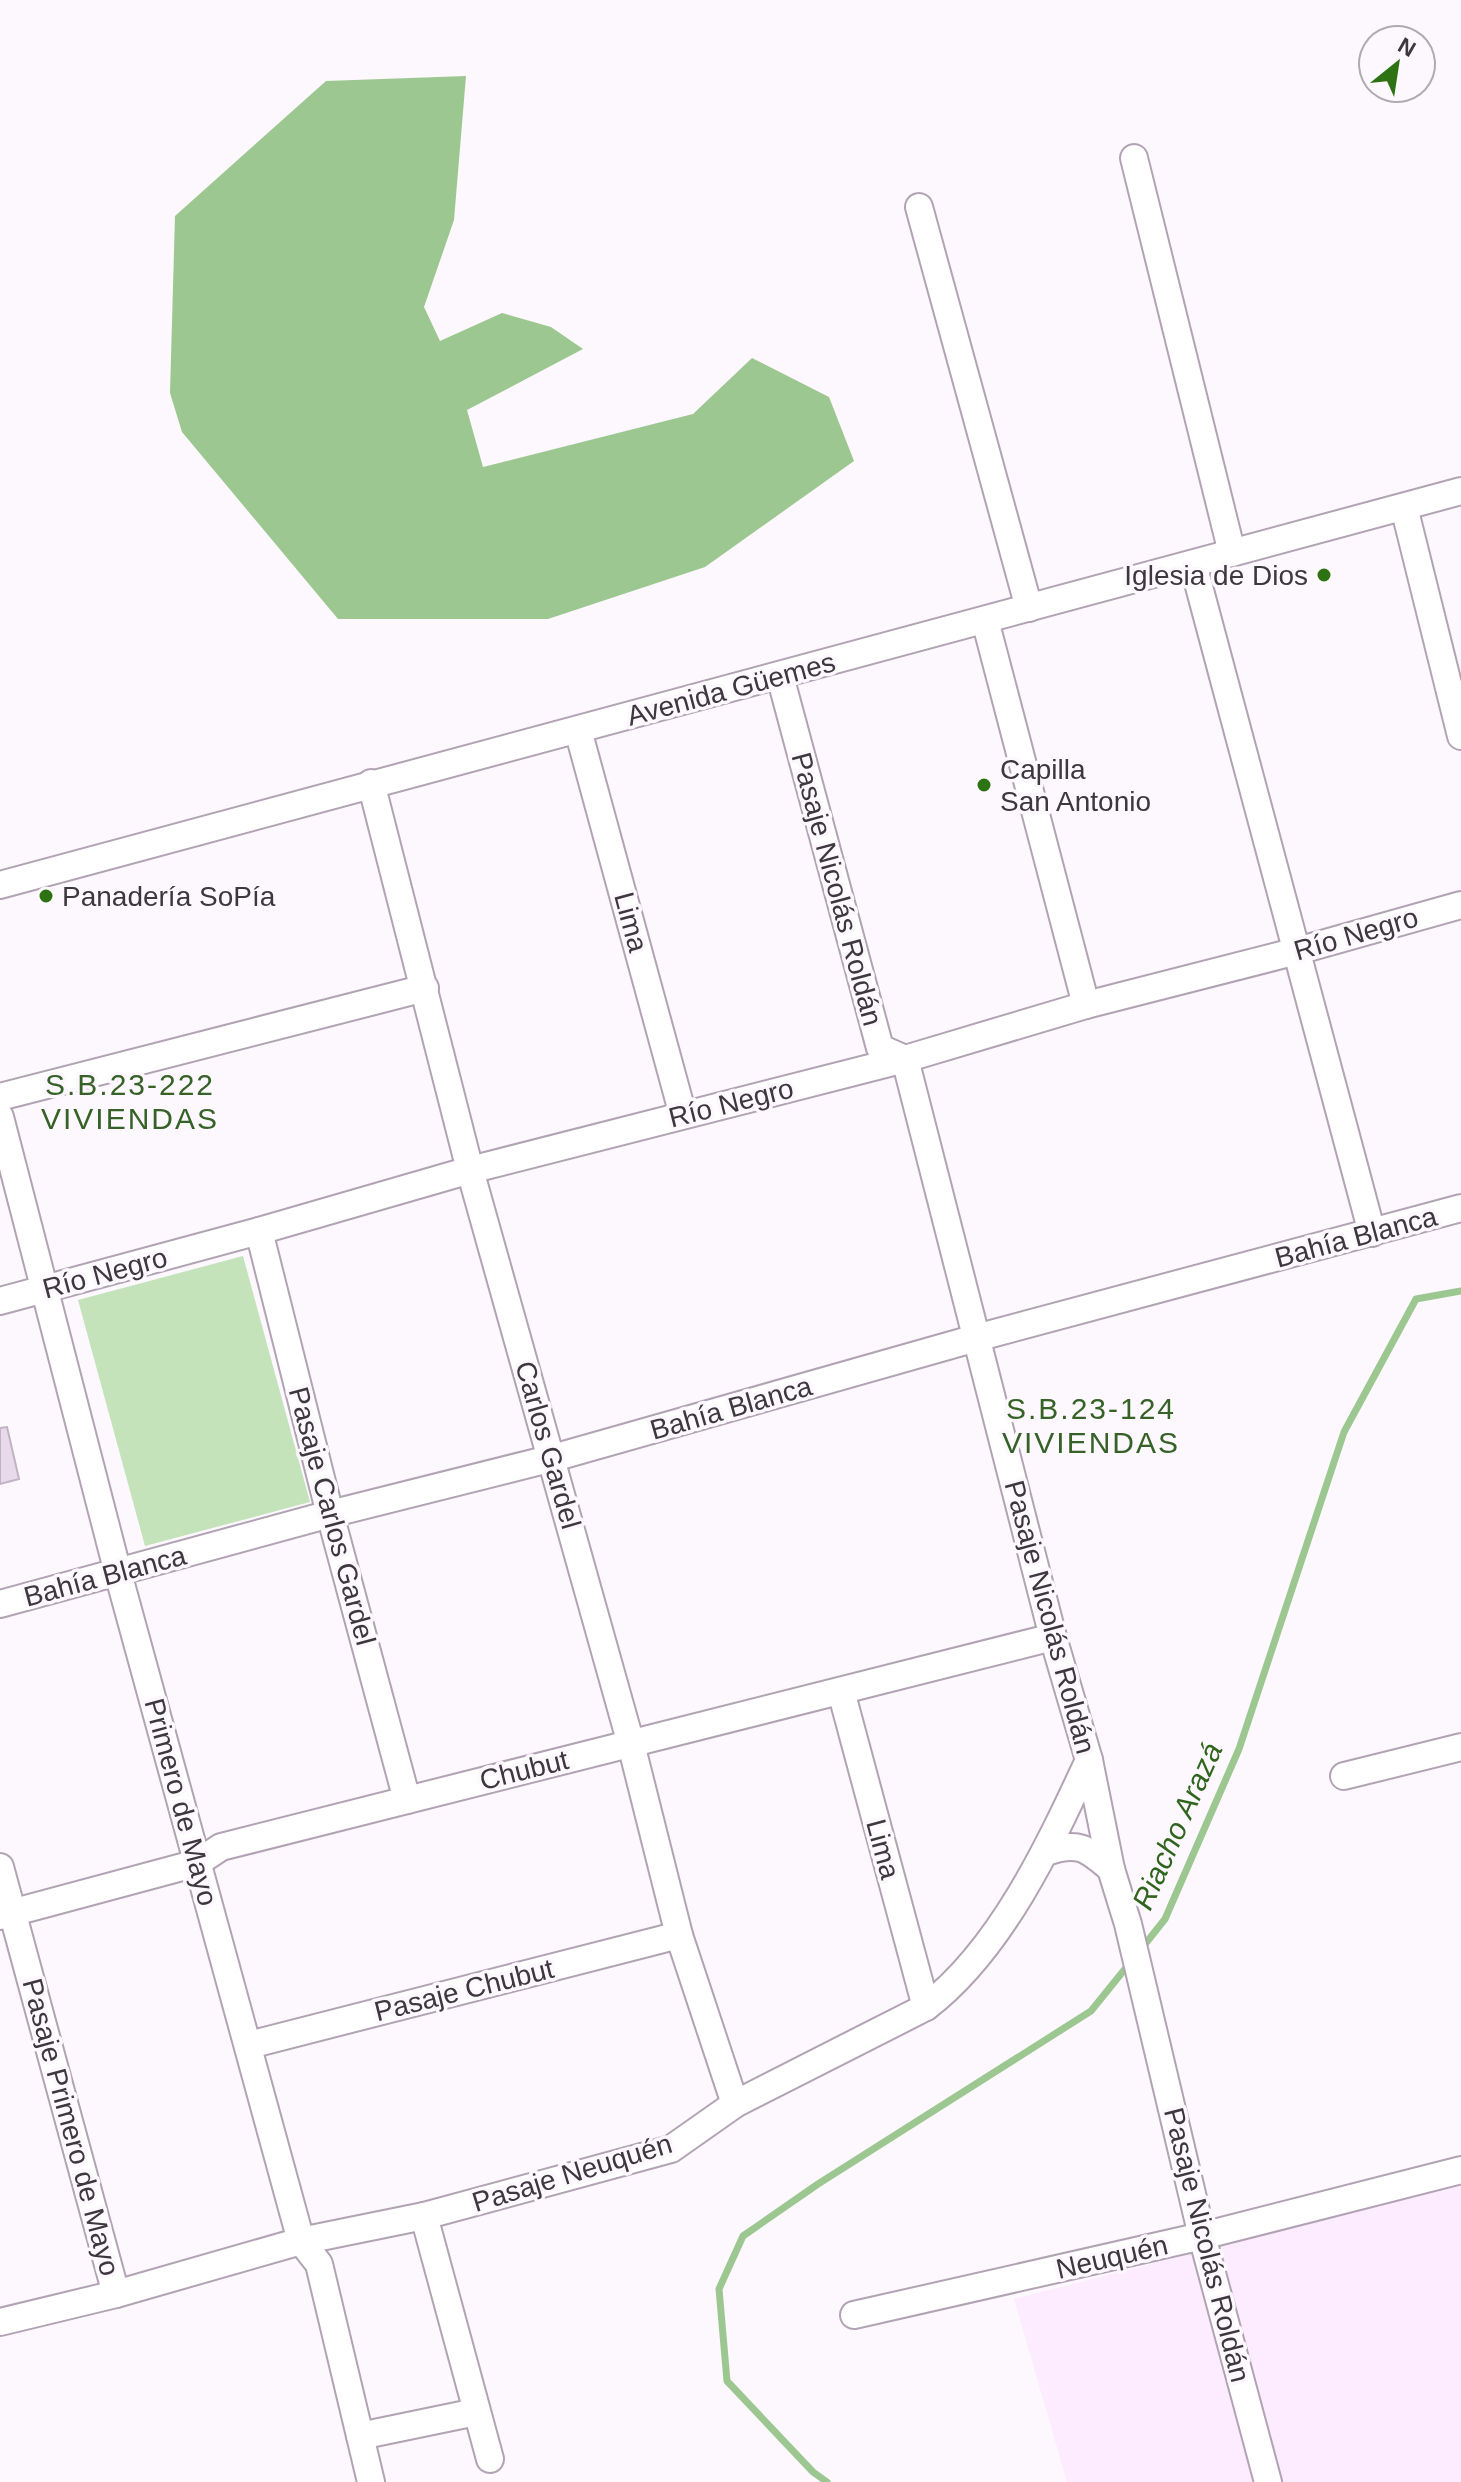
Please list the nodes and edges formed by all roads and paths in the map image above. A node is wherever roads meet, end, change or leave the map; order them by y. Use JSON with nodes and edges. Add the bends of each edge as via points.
{"nodes":[{"id":1,"x":1134,"y":158,"type":"dead end"},
{"id":2,"x":919,"y":207,"type":"dead end"},
{"id":3,"x":1461,"y":491,"type":"edge"},
{"id":4,"x":1404,"y":507,"type":"junction"},
{"id":5,"x":1232,"y":553,"type":"junction"},
{"id":6,"x":1193,"y":564,"type":"junction"},
{"id":7,"x":1029,"y":608,"type":"junction"},
{"id":8,"x":985,"y":620,"type":"junction"},
{"id":9,"x":780,"y":676,"type":"junction"},
{"id":10,"x":1455,"y":685,"type":"edge"},
{"id":11,"x":578,"y":730,"type":"junction"},
{"id":12,"x":1461,"y":736,"type":"edge"},
{"id":13,"x":371,"y":783,"type":"junction"},
{"id":14,"x":0,"y":885,"type":"edge"},
{"id":15,"x":1461,"y":905,"type":"edge"},
{"id":16,"x":1297,"y":951,"type":"junction"},
{"id":17,"x":425,"y":988,"type":"junction"},
{"id":18,"x":1086,"y":1005,"type":"junction"},
{"id":19,"x":905,"y":1059,"type":"junction"},
{"id":20,"x":0,"y":1097,"type":"edge"},
{"id":21,"x":683,"y":1115,"type":"junction"},
{"id":22,"x":0,"y":1117,"type":"edge"},
{"id":23,"x":470,"y":1170,"type":"junction"},
{"id":24,"x":1461,"y":1208,"type":"edge"},
{"id":25,"x":259,"y":1231,"type":"junction"},
{"id":26,"x":1372,"y":1233,"type":"junction"},
{"id":27,"x":43,"y":1290,"type":"junction"},
{"id":28,"x":0,"y":1301,"type":"edge"},
{"id":29,"x":976,"y":1338,"type":"junction"},
{"id":30,"x":553,"y":1458,"type":"junction"},
{"id":31,"x":330,"y":1514,"type":"junction"},
{"id":32,"x":118,"y":1573,"type":"junction"},
{"id":33,"x":0,"y":1604,"type":"edge"},
{"id":34,"x":1053,"y":1637,"type":"junction"},
{"id":35,"x":841,"y":1691,"type":"junction"},
{"id":36,"x":631,"y":1744,"type":"junction"},
{"id":37,"x":1461,"y":1747,"type":"edge"},
{"id":38,"x":1089,"y":1760,"type":"junction"},
{"id":39,"x":1344,"y":1776,"type":"dead end"},
{"id":40,"x":407,"y":1800,"type":"junction"},
{"id":41,"x":1046,"y":1852,"type":"junction"},
{"id":42,"x":197,"y":1863,"type":"junction"},
{"id":43,"x":0,"y":1867,"type":"edge"},
{"id":44,"x":1111,"y":1869,"type":"junction"},
{"id":45,"x":6,"y":1914,"type":"edge"},
{"id":46,"x":679,"y":1935,"type":"junction"},
{"id":47,"x":926,"y":2007,"type":"junction"},
{"id":48,"x":249,"y":2045,"type":"junction"},
{"id":49,"x":735,"y":2104,"type":"junction"},
{"id":50,"x":1461,"y":2170,"type":"edge"},
{"id":51,"x":424,"y":2216,"type":"junction"},
{"id":52,"x":1202,"y":2236,"type":"junction"},
{"id":53,"x":301,"y":2241,"type":"junction"},
{"id":54,"x":116,"y":2294,"type":"junction"},
{"id":55,"x":854,"y":2315,"type":"dead end"},
{"id":56,"x":0,"y":2322,"type":"edge"},
{"id":57,"x":476,"y":2412,"type":"junction"},
{"id":58,"x":360,"y":2436,"type":"junction"},
{"id":59,"x":490,"y":2459,"type":"dead end"},
{"id":60,"x":371,"y":2482,"type":"edge"},
{"id":61,"x":1268,"y":2482,"type":"edge"}],
"edges":[{"from":1,"to":5,"type":"street"},
{"from":2,"to":7,"type":"street"},
{"from":3,"to":4,"type":"street","name":"Avenida Güemes"},
{"from":4,"to":5,"type":"street","name":"Avenida Güemes"},
{"from":4,"to":10,"type":"street"},
{"from":5,"to":6,"type":"street","name":"Avenida Güemes"},
{"from":6,"to":7,"type":"street","name":"Avenida Güemes"},
{"from":6,"to":16,"type":"street"},
{"from":7,"to":8,"type":"street","name":"Avenida Güemes"},
{"from":8,"to":9,"type":"street","name":"Avenida Güemes"},
{"from":8,"to":18,"type":"street"},
{"from":9,"to":11,"type":"street","name":"Avenida Güemes"},
{"from":9,"to":19,"type":"street","name":"Pasaje Nicolás Roldán","via":[[880,1048]]},
{"from":10,"to":12,"type":"street"},
{"from":11,"to":13,"type":"street","name":"Avenida Güemes"},
{"from":11,"to":21,"type":"street","name":"Lima"},
{"from":13,"to":14,"type":"street","name":"Avenida Güemes"},
{"from":13,"to":17,"type":"street","name":"Carlos Gardel"},
{"from":15,"to":16,"type":"street","name":"Río Negro"},
{"from":16,"to":18,"type":"street","name":"Río Negro"},
{"from":16,"to":26,"type":"street"},
{"from":17,"to":20,"type":"street"},
{"from":17,"to":23,"type":"street","name":"Carlos Gardel"},
{"from":18,"to":19,"type":"street","name":"Río Negro"},
{"from":19,"to":21,"type":"street","name":"Río Negro"},
{"from":19,"to":29,"type":"street","name":"Pasaje Nicolás Roldán"},
{"from":21,"to":23,"type":"street","name":"Río Negro"},
{"from":22,"to":27,"type":"street","name":"Primero de Mayo"},
{"from":23,"to":25,"type":"street","name":"Río Negro"},
{"from":23,"to":30,"type":"street","name":"Carlos Gardel"},
{"from":24,"to":26,"type":"street","name":"Bahía Blanca"},
{"from":25,"to":27,"type":"street","name":"Río Negro"},
{"from":25,"to":31,"type":"street","name":"Pasaje Carlos Gardel"},
{"from":26,"to":29,"type":"street","name":"Bahía Blanca"},
{"from":27,"to":28,"type":"street","name":"Río Negro"},
{"from":27,"to":32,"type":"street","name":"Primero de Mayo"},
{"from":29,"to":30,"type":"street","name":"Bahía Blanca"},
{"from":29,"to":34,"type":"street","name":"Pasaje Nicolás Roldán"},
{"from":30,"to":31,"type":"street","name":"Bahía Blanca"},
{"from":30,"to":36,"type":"street","name":"Carlos Gardel"},
{"from":31,"to":32,"type":"street","name":"Bahía Blanca"},
{"from":31,"to":40,"type":"street","name":"Pasaje Carlos Gardel"},
{"from":32,"to":33,"type":"street","name":"Bahía Blanca"},
{"from":32,"to":42,"type":"street","name":"Primero de Mayo"},
{"from":34,"to":35,"type":"street","name":"Chubut"},
{"from":34,"to":38,"type":"street","name":"Pasaje Nicolás Roldán"},
{"from":35,"to":36,"type":"street","name":"Chubut"},
{"from":35,"to":47,"type":"street","name":"Lima"},
{"from":36,"to":40,"type":"street","name":"Chubut"},
{"from":36,"to":46,"type":"street","name":"Carlos Gardel"},
{"from":37,"to":39,"type":"street"},
{"from":38,"to":41,"type":"street","name":"Pasaje Neuquén"},
{"from":38,"to":44,"type":"street","name":"Pasaje Nicolás Roldán"},
{"from":40,"to":42,"type":"street","name":"Chubut","via":[[221,1847]]},
{"from":41,"to":44,"type":"street","via":[[1068,1844],[1091,1852]]},
{"from":41,"to":47,"type":"street","name":"Pasaje Neuquén","via":[[980,1955],[952,1988]]},
{"from":42,"to":45,"type":"street","name":"Chubut"},
{"from":42,"to":48,"type":"street","name":"Primero de Mayo"},
{"from":43,"to":45,"type":"street","name":"Pasaje Primero de Mayo"},
{"from":44,"to":52,"type":"street","name":"Pasaje Nicolás Roldán"},
{"from":45,"to":54,"type":"street","name":"Pasaje Primero de Mayo"},
{"from":46,"to":48,"type":"street","name":"Pasaje Chubut"},
{"from":46,"to":49,"type":"street","name":"Carlos Gardel"},
{"from":47,"to":49,"type":"street","name":"Pasaje Neuquén"},
{"from":48,"to":53,"type":"street","name":"Primero de Mayo"},
{"from":49,"to":51,"type":"street","name":"Pasaje Neuquén","via":[[671,2149]]},
{"from":50,"to":52,"type":"street","name":"Neuquén"},
{"from":51,"to":53,"type":"street","name":"Pasaje Neuquén"},
{"from":51,"to":57,"type":"street"},
{"from":52,"to":55,"type":"street","name":"Neuquén"},
{"from":52,"to":61,"type":"street","name":"Pasaje Nicolás Roldán"},
{"from":53,"to":54,"type":"street","name":"Pasaje Neuquén"},
{"from":53,"to":58,"type":"street","name":"Primero de Mayo","via":[[319,2264]]},
{"from":54,"to":56,"type":"street","name":"Pasaje Neuquén"},
{"from":57,"to":58,"type":"street"},
{"from":57,"to":59,"type":"street"},
{"from":58,"to":60,"type":"street","name":"Primero de Mayo"}]}
